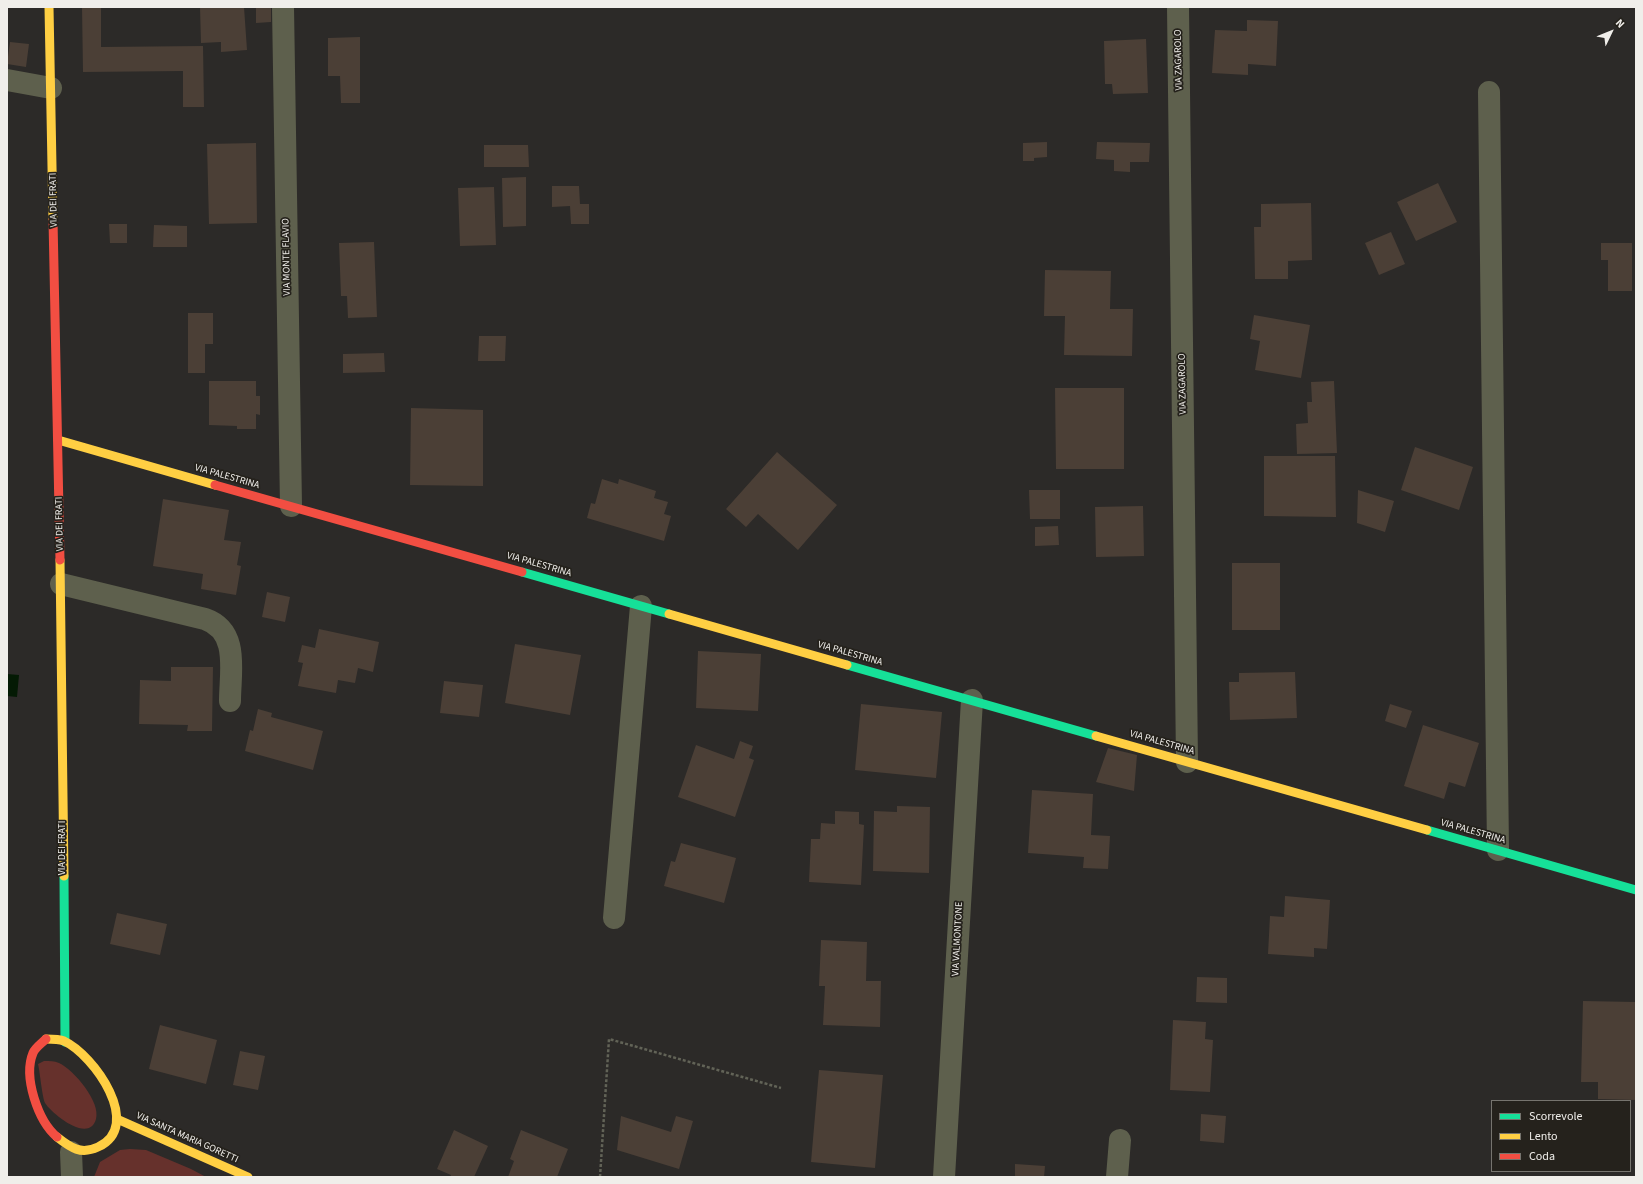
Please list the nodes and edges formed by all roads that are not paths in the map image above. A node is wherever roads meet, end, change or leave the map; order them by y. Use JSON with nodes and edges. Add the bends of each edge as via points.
{"nodes":[{"id":1,"x":50,"y":7,"type":"edge"},
{"id":2,"x":282,"y":7,"type":"edge"},
{"id":3,"x":1178,"y":7,"type":"edge"},
{"id":4,"x":7,"y":80,"type":"edge"},
{"id":5,"x":51,"y":88,"type":"junction"},
{"id":6,"x":1489,"y":92,"type":"dead end"},
{"id":7,"x":58,"y":440,"type":"junction"},
{"id":8,"x":291,"y":506,"type":"junction"},
{"id":9,"x":61,"y":584,"type":"junction"},
{"id":10,"x":641,"y":606,"type":"junction"},
{"id":11,"x":972,"y":700,"type":"junction"},
{"id":12,"x":230,"y":701,"type":"dead end"},
{"id":13,"x":1187,"y":762,"type":"junction"},
{"id":14,"x":1498,"y":850,"type":"junction"},
{"id":15,"x":1636,"y":890,"type":"edge"},
{"id":16,"x":614,"y":918,"type":"dead end"},
{"id":17,"x":65,"y":1042,"type":"junction"},
{"id":18,"x":22,"y":1060,"type":"dead end"},
{"id":19,"x":33,"y":1120,"type":"dead end"},
{"id":20,"x":117,"y":1120,"type":"junction"},
{"id":21,"x":1120,"y":1140,"type":"dead end"},
{"id":22,"x":72,"y":1152,"type":"junction"},
{"id":23,"x":72,"y":1177,"type":"edge"},
{"id":24,"x":248,"y":1177,"type":"edge"},
{"id":25,"x":944,"y":1177,"type":"edge"},
{"id":26,"x":1117,"y":1177,"type":"edge"}],
"edges":[{"from":1,"to":5,"type":"street","name":"VIA DEI FRATI"},
{"from":2,"to":8,"type":"street","name":"VIA MONTE FLAVIO"},
{"from":3,"to":13,"type":"street","name":"VIA ZAGAROLO"},
{"from":4,"to":5,"type":"street"},
{"from":5,"to":7,"type":"street","name":"VIA DEI FRATI"},
{"from":6,"to":14,"type":"street"},
{"from":7,"to":8,"type":"street","name":"VIA PALESTRINA"},
{"from":7,"to":9,"type":"street","name":"VIA DEI FRATI"},
{"from":8,"to":10,"type":"street","name":"VIA PALESTRINA"},
{"from":9,"to":12,"type":"street","via":[[205,619],[216,624],[225,634],[230,647]]},
{"from":9,"to":17,"type":"street","name":"VIA DEI FRATI"},
{"from":10,"to":11,"type":"street","name":"VIA PALESTRINA"},
{"from":10,"to":16,"type":"street"},
{"from":11,"to":13,"type":"street","name":"VIA PALESTRINA"},
{"from":11,"to":25,"type":"street","name":"VIA VALMONTONE"},
{"from":13,"to":14,"type":"street","name":"VIA PALESTRINA"},
{"from":14,"to":15,"type":"street","name":"VIA PALESTRINA"},
{"from":17,"to":18,"type":"street","via":[[55,1039],[40,1041],[27,1051]]},
{"from":17,"to":20,"type":"street","via":[[86,1058],[101,1077],[113,1098]]},
{"from":19,"to":22,"type":"street","via":[[51,1140]]},
{"from":20,"to":22,"type":"street","via":[[110,1138],[99,1148],[82,1154]]},
{"from":20,"to":24,"type":"street","name":"VIA SANTA MARIA GORETTI"},
{"from":21,"to":26,"type":"street"},
{"from":22,"to":23,"type":"street"}]}
